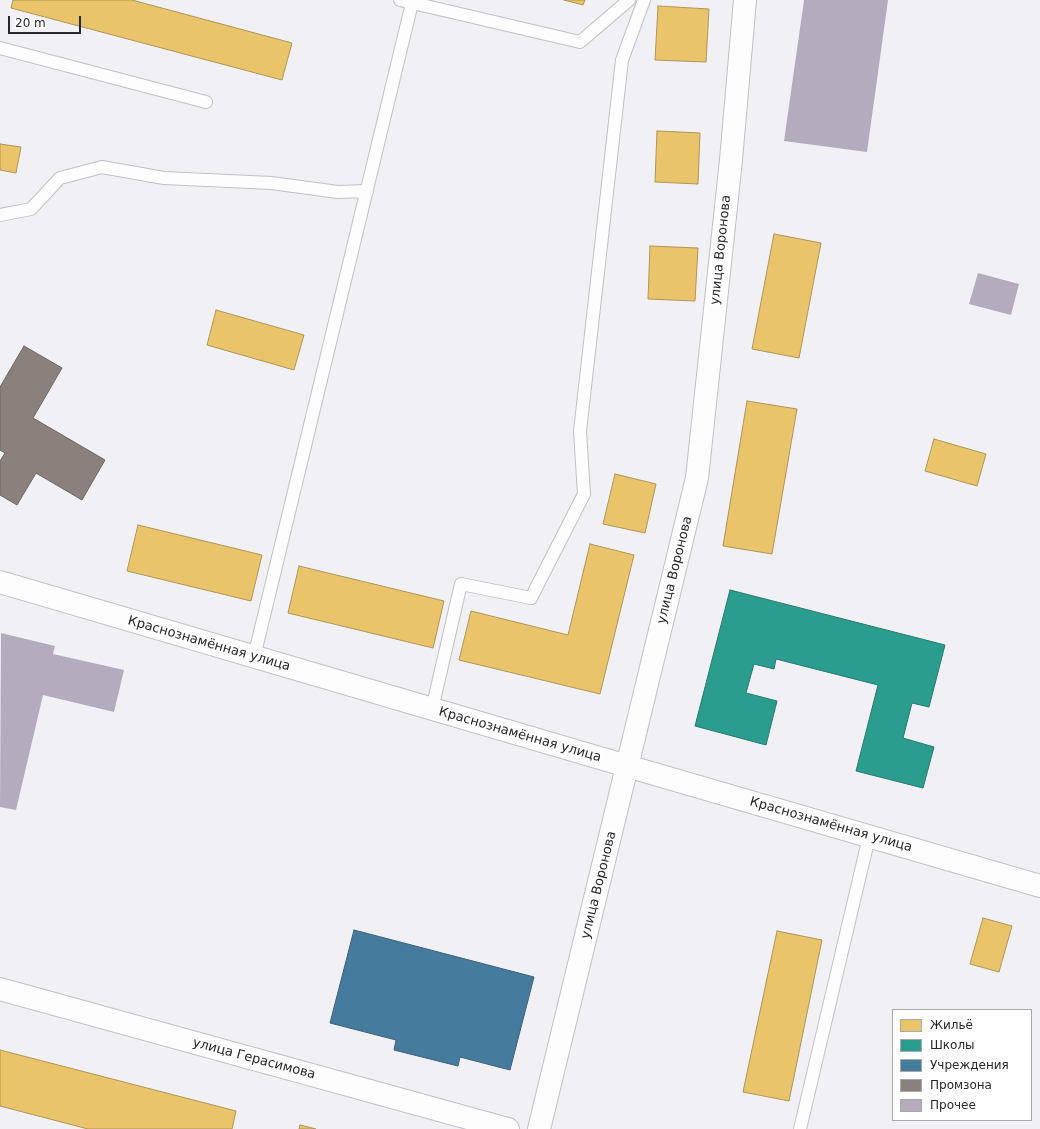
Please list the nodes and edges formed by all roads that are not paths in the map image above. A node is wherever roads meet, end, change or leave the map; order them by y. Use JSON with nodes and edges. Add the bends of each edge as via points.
{"nodes":[{"id":1,"x":629,"y":0,"type":"edge"},
{"id":2,"x":644,"y":0,"type":"edge"},
{"id":3,"x":746,"y":0,"type":"edge"},
{"id":4,"x":406,"y":1,"type":"edge"},
{"id":5,"x":0,"y":48,"type":"edge"},
{"id":6,"x":206,"y":102,"type":"dead end"},
{"id":7,"x":367,"y":191,"type":"junction"},
{"id":8,"x":0,"y":215,"type":"edge"},
{"id":9,"x":0,"y":582,"type":"edge"},
{"id":10,"x":254,"y":657,"type":"junction"},
{"id":11,"x":432,"y":709,"type":"junction"},
{"id":12,"x":627,"y":766,"type":"junction"},
{"id":13,"x":869,"y":837,"type":"junction"},
{"id":14,"x":1040,"y":886,"type":"edge"},
{"id":15,"x":0,"y":989,"type":"edge"},
{"id":16,"x":508,"y":1129,"type":"edge"},
{"id":17,"x":540,"y":1129,"type":"edge"},
{"id":18,"x":800,"y":1129,"type":"edge"}],
"edges":[{"from":1,"to":4,"type":"lane","via":[[580,42]]},
{"from":2,"to":11,"type":"lane","via":[[622,60],[580,431],[584,494],[531,598],[461,584]]},
{"from":3,"to":12,"type":"street","name":"улица Воронова","via":[[697,478]]},
{"from":4,"to":7,"type":"lane"},
{"from":5,"to":6,"type":"lane"},
{"from":7,"to":8,"type":"lane","via":[[338,192],[271,183],[164,178],[102,167],[60,178],[31,209]]},
{"from":7,"to":10,"type":"lane"},
{"from":9,"to":10,"type":"street","name":"Краснознамённая улица"},
{"from":10,"to":11,"type":"street","name":"Краснознамённая улица"},
{"from":11,"to":12,"type":"street","name":"Краснознамённая улица"},
{"from":12,"to":13,"type":"street","name":"Краснознамённая улица"},
{"from":12,"to":17,"type":"street","name":"улица Воронова"},
{"from":13,"to":14,"type":"street","name":"Краснознамённая улица"},
{"from":13,"to":18,"type":"lane"},
{"from":15,"to":16,"type":"street","name":"улица Герасимова"}]}
